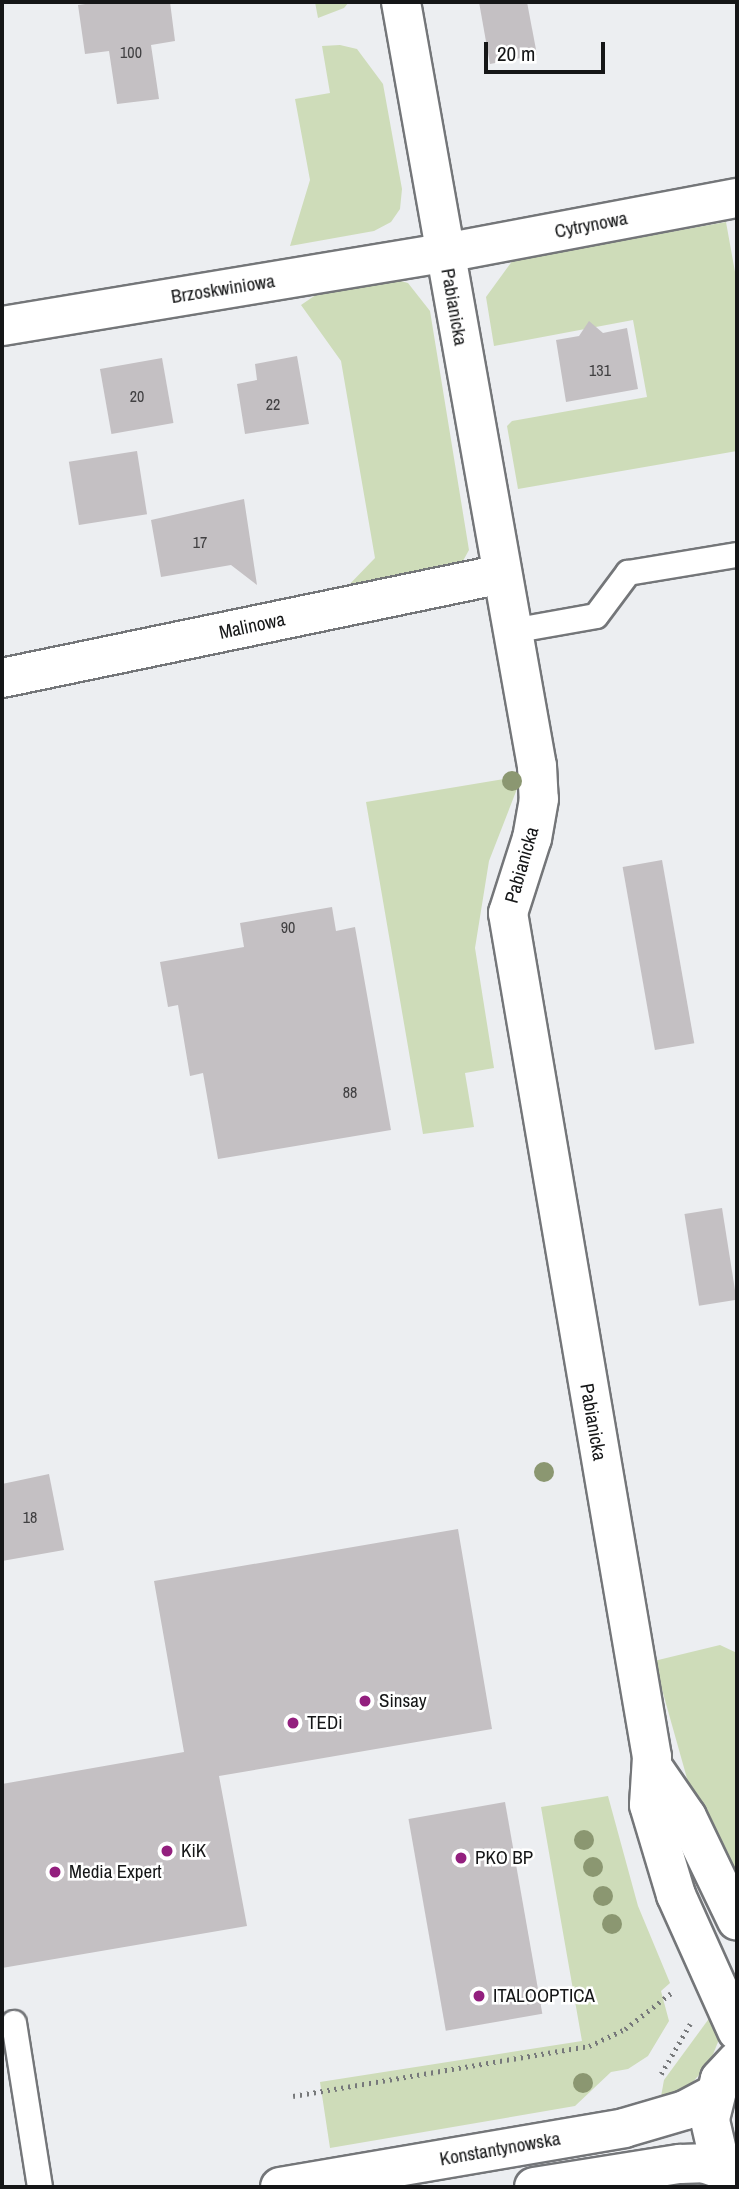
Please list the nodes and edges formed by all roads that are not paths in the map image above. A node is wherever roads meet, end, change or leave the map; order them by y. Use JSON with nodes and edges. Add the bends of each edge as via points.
{"nodes":[{"id":1,"x":401,"y":2,"type":"edge"},
{"id":2,"x":737,"y":198,"type":"edge"},
{"id":3,"x":444,"y":253,"type":"junction"},
{"id":4,"x":2,"y":326,"type":"edge"},
{"id":5,"x":737,"y":555,"type":"edge"},
{"id":6,"x":502,"y":574,"type":"junction"},
{"id":7,"x":512,"y":631,"type":"junction"},
{"id":8,"x":2,"y":678,"type":"edge"},
{"id":9,"x":654,"y":1769,"type":"junction"},
{"id":10,"x":737,"y":1921,"type":"edge"},
{"id":11,"x":14,"y":2023,"type":"dead end"},
{"id":12,"x":737,"y":2031,"type":"edge"},
{"id":13,"x":737,"y":2061,"type":"edge"},
{"id":14,"x":715,"y":2094,"type":"junction"},
{"id":15,"x":732,"y":2178,"type":"edge"},
{"id":16,"x":40,"y":2187,"type":"edge"},
{"id":17,"x":280,"y":2187,"type":"edge"},
{"id":18,"x":534,"y":2187,"type":"edge"}],
"edges":[{"from":1,"to":3,"type":"street","name":"Pabianicka"},
{"from":2,"to":3,"type":"street","name":"Cytrynowa"},
{"from":3,"to":4,"type":"street","name":"Brzoskwiniowa"},
{"from":3,"to":6,"type":"street","name":"Pabianicka"},
{"from":5,"to":7,"type":"lane","via":[[628,573],[596,616]]},
{"from":6,"to":7,"type":"street","name":"Pabianicka"},
{"from":6,"to":8,"type":"street","name":"Malinowa"},
{"from":7,"to":9,"type":"street","name":"Pabianicka","via":[[539,799],[508,913],[512,946]]},
{"from":9,"to":10,"type":"street","name":"Pabianicka","via":[[687,1817]]},
{"from":9,"to":12,"type":"street","name":"Pabianicka","via":[[649,1805],[657,1842]]},
{"from":11,"to":16,"type":"lane"},
{"from":13,"to":14,"type":"street","via":[[720,2079]]},
{"from":14,"to":15,"type":"street","via":[[712,2138]]},
{"from":14,"to":17,"type":"street","name":"Konstantynowska","via":[[685,2110],[624,2128]]},
{"from":15,"to":18,"type":"street","via":[[704,2162]]}]}
